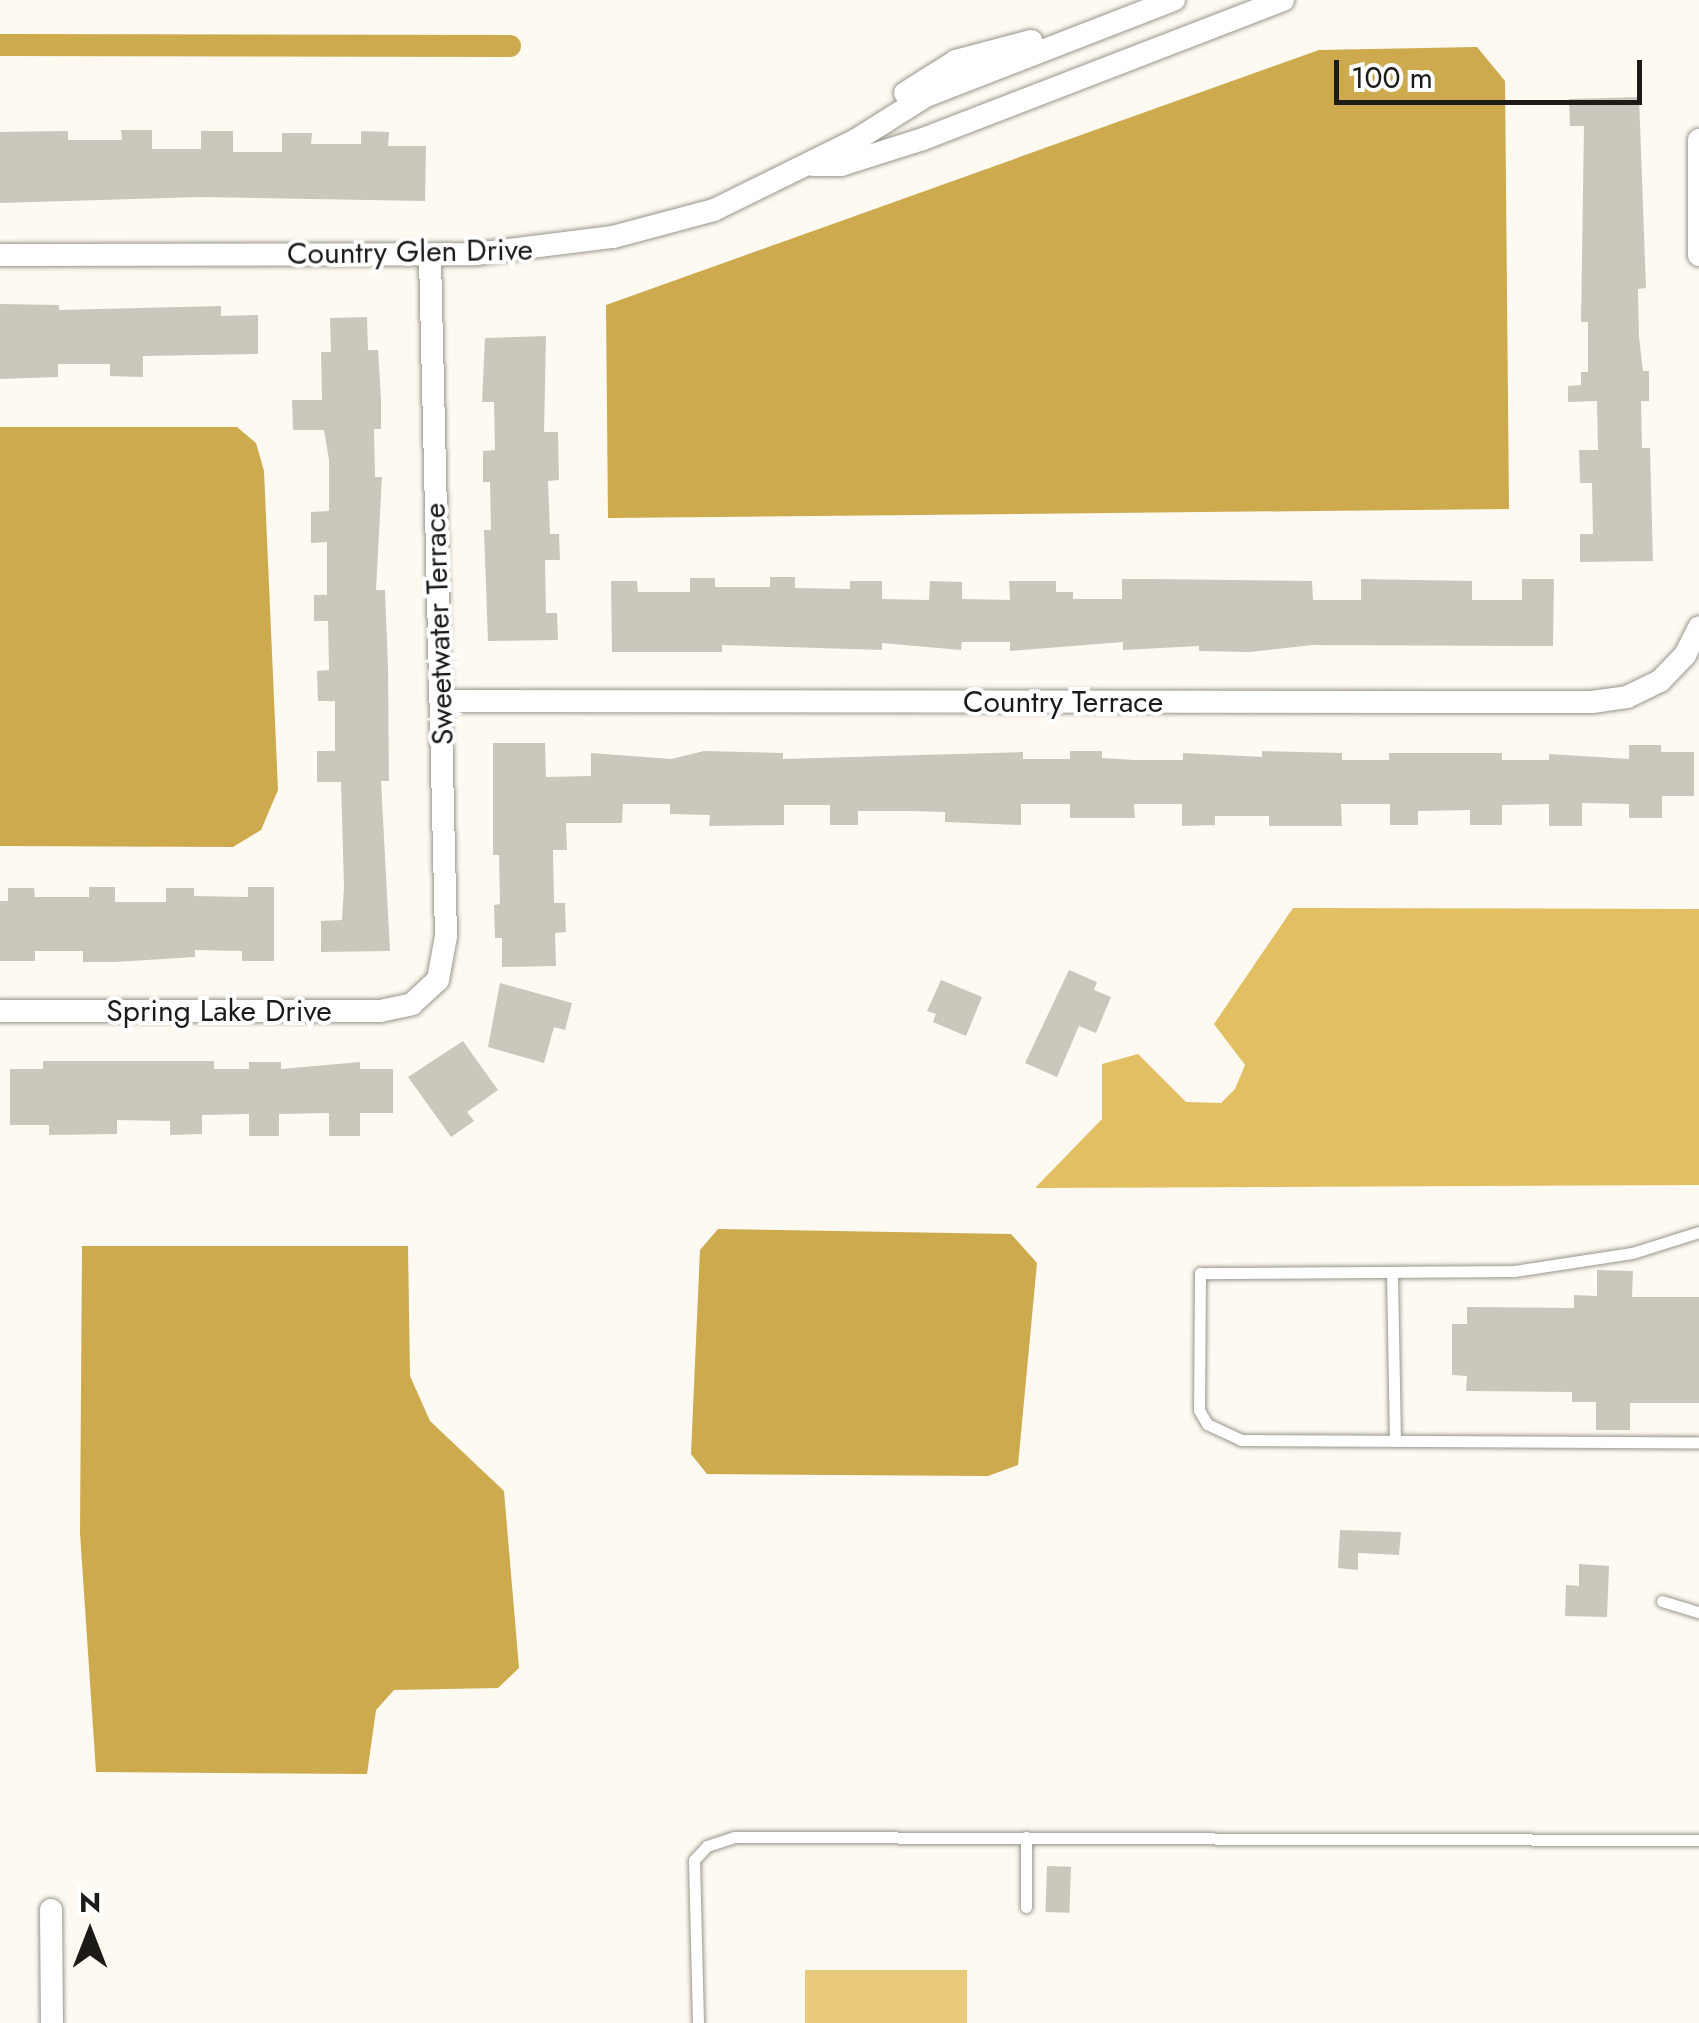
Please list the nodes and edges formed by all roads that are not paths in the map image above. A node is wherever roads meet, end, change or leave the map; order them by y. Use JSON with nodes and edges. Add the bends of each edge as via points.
{"nodes":[{"id":1,"x":1174,"y":0,"type":"edge"},
{"id":2,"x":1283,"y":0,"type":"edge"},
{"id":3,"x":1699,"y":140,"type":"edge"},
{"id":4,"x":805,"y":165,"type":"junction"},
{"id":5,"x":1699,"y":255,"type":"edge"},
{"id":6,"x":0,"y":256,"type":"edge"},
{"id":7,"x":430,"y":256,"type":"junction"},
{"id":8,"x":1699,"y":628,"type":"edge"},
{"id":9,"x":443,"y":701,"type":"junction"},
{"id":10,"x":431,"y":989,"type":"joint"},
{"id":11,"x":0,"y":1012,"type":"edge"},
{"id":12,"x":1699,"y":1232,"type":"edge"},
{"id":13,"x":1392,"y":1272,"type":"junction"},
{"id":14,"x":1394,"y":1440,"type":"junction"},
{"id":15,"x":1699,"y":1442,"type":"edge"},
{"id":16,"x":1662,"y":1602,"type":"dead end"},
{"id":17,"x":1699,"y":1612,"type":"edge"},
{"id":18,"x":1026,"y":1837,"type":"junction"},
{"id":19,"x":1699,"y":1840,"type":"edge"},
{"id":20,"x":1026,"y":1907,"type":"dead end"},
{"id":21,"x":50,"y":1910,"type":"dead end"},
{"id":22,"x":52,"y":2023,"type":"edge"},
{"id":23,"x":698,"y":2023,"type":"edge"}],
"edges":[{"from":1,"to":4,"type":"street","name":"Country Glen Drive","via":[[926,96]]},
{"from":2,"to":4,"type":"street","name":"Country Glen Drive","via":[[923,139],[841,165]]},
{"from":3,"to":5,"type":"street"},
{"from":4,"to":7,"type":"street","name":"Country Glen Drive","via":[[714,210],[657,228],[568,246]]},
{"from":6,"to":7,"type":"street","name":"Country Glen Drive"},
{"from":7,"to":9,"type":"street","name":"Sweetwater Terrace"},
{"from":8,"to":9,"type":"street","name":"Country Terrace","via":[[1674,667],[1646,690],[1592,702]]},
{"from":9,"to":10,"type":"street","name":"Sweetwater Terrace","via":[[445,958]]},
{"from":10,"to":11,"type":"street","name":"Spring Lake Drive","via":[[412,1004],[380,1012]]},
{"from":12,"to":13,"type":"lane","via":[[1563,1266]]},
{"from":13,"to":14,"type":"lane"},
{"from":13,"to":14,"type":"lane","via":[[1200,1273],[1199,1410],[1207,1424],[1240,1440]]},
{"from":14,"to":15,"type":"lane"},
{"from":16,"to":17,"type":"lane"},
{"from":18,"to":19,"type":"lane"},
{"from":18,"to":20,"type":"lane"},
{"from":18,"to":23,"type":"lane","via":[[734,1837],[707,1846],[694,1860]]},
{"from":21,"to":22,"type":"street"}]}
